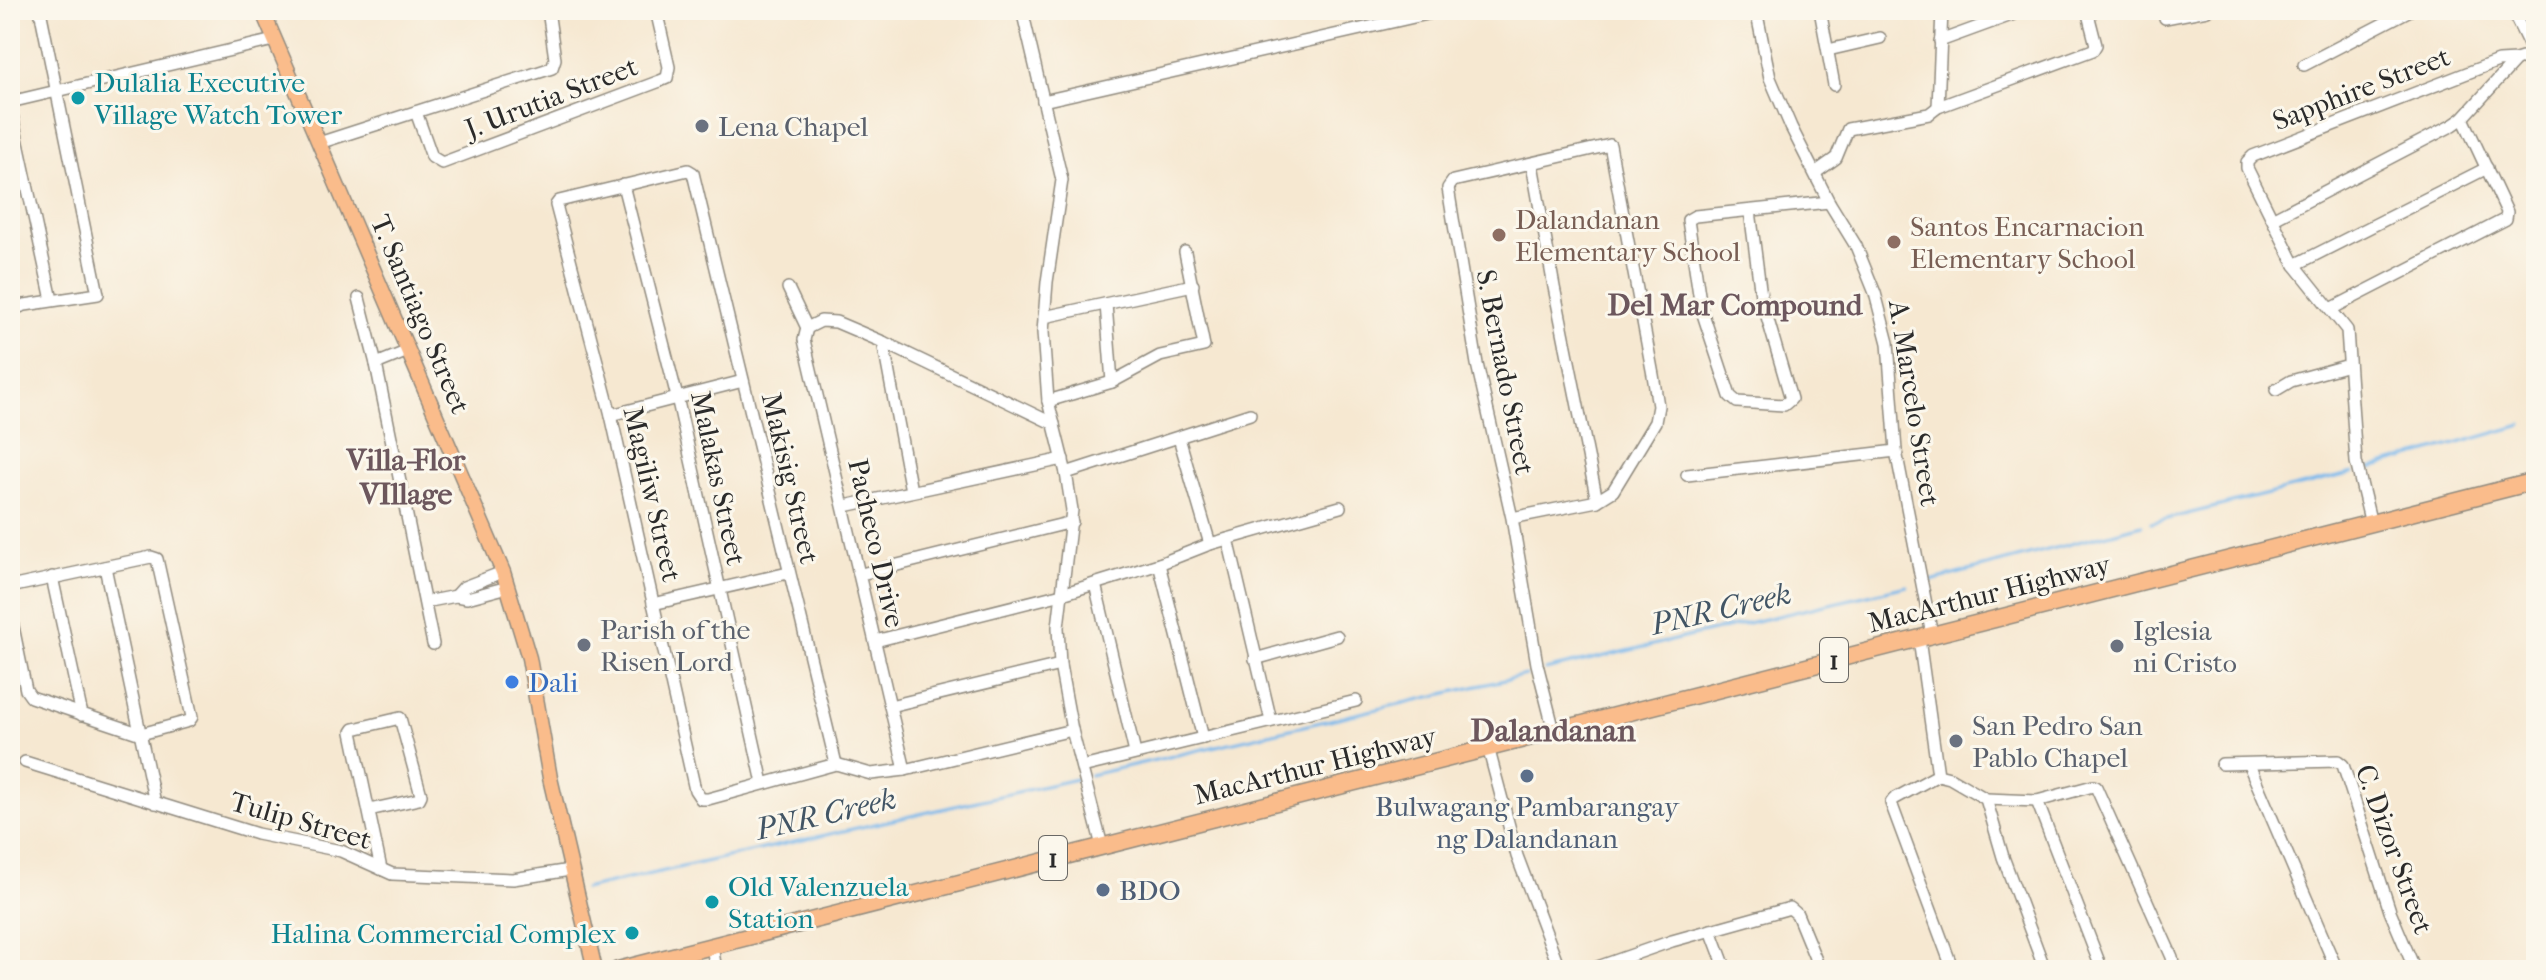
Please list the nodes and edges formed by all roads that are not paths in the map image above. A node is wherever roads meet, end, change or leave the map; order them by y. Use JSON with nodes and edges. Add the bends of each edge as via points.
{"nodes":[{"id":1,"x":40,"y":10,"type":"edge"},
{"id":2,"x":262,"y":10,"type":"edge"},
{"id":3,"x":548,"y":10,"type":"edge"},
{"id":4,"x":656,"y":10,"type":"edge"},
{"id":5,"x":1022,"y":10,"type":"edge"},
{"id":6,"x":1445,"y":10,"type":"edge"},
{"id":7,"x":1756,"y":10,"type":"edge"},
{"id":8,"x":1820,"y":10,"type":"edge"},
{"id":9,"x":1942,"y":10,"type":"edge"},
{"id":10,"x":2025,"y":10,"type":"edge"},
{"id":11,"x":2087,"y":10,"type":"edge"},
{"id":12,"x":2207,"y":10,"type":"edge"},
{"id":13,"x":2410,"y":10,"type":"edge"},
{"id":14,"x":2512,"y":10,"type":"edge"},
{"id":15,"x":2165,"y":18,"type":"dead end"},
{"id":16,"x":1880,"y":38,"type":"dead end"},
{"id":17,"x":274,"y":40,"type":"junction"},
{"id":18,"x":1940,"y":41,"type":"junction"},
{"id":19,"x":2533,"y":49,"type":"edge"},
{"id":20,"x":1828,"y":50,"type":"junction"},
{"id":21,"x":2516,"y":60,"type":"junction"},
{"id":22,"x":2304,"y":65,"type":"dead end"},
{"id":23,"x":1834,"y":85,"type":"dead end"},
{"id":24,"x":56,"y":91,"type":"junction"},
{"id":25,"x":1043,"y":101,"type":"junction"},
{"id":26,"x":10,"y":104,"type":"edge"},
{"id":27,"x":1938,"y":107,"type":"junction"},
{"id":28,"x":416,"y":112,"type":"junction"},
{"id":29,"x":2463,"y":118,"type":"junction"},
{"id":30,"x":319,"y":143,"type":"junction"},
{"id":31,"x":1532,"y":164,"type":"junction"},
{"id":32,"x":2487,"y":168,"type":"junction"},
{"id":33,"x":1815,"y":173,"type":"junction"},
{"id":34,"x":623,"y":185,"type":"junction"},
{"id":35,"x":1829,"y":202,"type":"junction"},
{"id":36,"x":1750,"y":211,"type":"junction"},
{"id":37,"x":2274,"y":218,"type":"junction"},
{"id":38,"x":1185,"y":252,"type":"dead end"},
{"id":39,"x":2295,"y":265,"type":"junction"},
{"id":40,"x":1193,"y":285,"type":"junction"},
{"id":41,"x":788,"y":288,"type":"dead end"},
{"id":42,"x":359,"y":298,"type":"dead end"},
{"id":43,"x":52,"y":300,"type":"junction"},
{"id":44,"x":1106,"y":304,"type":"junction"},
{"id":45,"x":2331,"y":309,"type":"junction"},
{"id":46,"x":10,"y":310,"type":"edge"},
{"id":47,"x":1044,"y":317,"type":"junction"},
{"id":48,"x":807,"y":328,"type":"junction"},
{"id":49,"x":883,"y":342,"type":"junction"},
{"id":50,"x":408,"y":351,"type":"junction"},
{"id":51,"x":376,"y":364,"type":"junction"},
{"id":52,"x":2349,"y":365,"type":"junction"},
{"id":53,"x":743,"y":381,"type":"junction"},
{"id":54,"x":1112,"y":382,"type":"junction"},
{"id":55,"x":2276,"y":390,"type":"dead end"},
{"id":56,"x":677,"y":397,"type":"junction"},
{"id":57,"x":1048,"y":401,"type":"junction"},
{"id":58,"x":1250,"y":414,"type":"dead end"},
{"id":59,"x":611,"y":415,"type":"junction"},
{"id":60,"x":1054,"y":424,"type":"junction"},
{"id":61,"x":1179,"y":438,"type":"junction"},
{"id":62,"x":1896,"y":451,"type":"junction"},
{"id":63,"x":1063,"y":459,"type":"junction"},
{"id":64,"x":1066,"y":473,"type":"junction"},
{"id":65,"x":1687,"y":475,"type":"dead end"},
{"id":66,"x":2536,"y":481,"type":"edge"},
{"id":67,"x":911,"y":491,"type":"junction"},
{"id":68,"x":1597,"y":501,"type":"junction"},
{"id":69,"x":845,"y":506,"type":"junction"},
{"id":70,"x":1340,"y":507,"type":"dead end"},
{"id":71,"x":1512,"y":518,"type":"junction"},
{"id":72,"x":1072,"y":522,"type":"junction"},
{"id":73,"x":2371,"y":524,"type":"junction"},
{"id":74,"x":1228,"y":539,"type":"junction"},
{"id":75,"x":1210,"y":544,"type":"junction"},
{"id":76,"x":1159,"y":564,"type":"junction"},
{"id":77,"x":105,"y":567,"type":"junction"},
{"id":78,"x":788,"y":573,"type":"junction"},
{"id":79,"x":861,"y":574,"type":"junction"},
{"id":80,"x":52,"y":577,"type":"junction"},
{"id":81,"x":505,"y":579,"type":"junction"},
{"id":82,"x":1095,"y":584,"type":"junction"},
{"id":83,"x":10,"y":587,"type":"edge"},
{"id":84,"x":719,"y":588,"type":"junction"},
{"id":85,"x":1062,"y":594,"type":"junction"},
{"id":86,"x":425,"y":602,"type":"junction"},
{"id":87,"x":653,"y":604,"type":"junction"},
{"id":88,"x":10,"y":612,"type":"edge"},
{"id":89,"x":1337,"y":636,"type":"dead end"},
{"id":90,"x":1925,"y":637,"type":"junction"},
{"id":91,"x":875,"y":641,"type":"junction"},
{"id":92,"x":433,"y":644,"type":"dead end"},
{"id":93,"x":1255,"y":659,"type":"junction"},
{"id":94,"x":1060,"y":665,"type":"junction"},
{"id":95,"x":1356,"y":701,"type":"dead end"},
{"id":96,"x":890,"y":706,"type":"junction"},
{"id":97,"x":82,"y":715,"type":"junction"},
{"id":98,"x":1271,"y":721,"type":"junction"},
{"id":99,"x":1072,"y":730,"type":"junction"},
{"id":100,"x":1554,"y":731,"type":"junction"},
{"id":101,"x":141,"y":734,"type":"junction"},
{"id":102,"x":1203,"y":738,"type":"junction"},
{"id":103,"x":1488,"y":747,"type":"junction"},
{"id":104,"x":1135,"y":753,"type":"junction"},
{"id":105,"x":25,"y":762,"type":"dead end"},
{"id":106,"x":836,"y":764,"type":"junction"},
{"id":107,"x":2222,"y":764,"type":"dead end"},
{"id":108,"x":2249,"y":765,"type":"junction"},
{"id":109,"x":1082,"y":767,"type":"junction"},
{"id":110,"x":905,"y":770,"type":"junction"},
{"id":111,"x":1938,"y":775,"type":"junction"},
{"id":112,"x":763,"y":783,"type":"junction"},
{"id":113,"x":1986,"y":799,"type":"junction"},
{"id":114,"x":2037,"y":801,"type":"junction"},
{"id":115,"x":155,"y":803,"type":"junction"},
{"id":116,"x":369,"y":810,"type":"junction"},
{"id":117,"x":1102,"y":846,"type":"junction"},
{"id":118,"x":381,"y":869,"type":"junction"},
{"id":119,"x":570,"y":870,"type":"junction"},
{"id":120,"x":1711,"y":930,"type":"junction"},
{"id":121,"x":712,"y":946,"type":"junction"},
{"id":122,"x":10,"y":956,"type":"edge"},
{"id":123,"x":13,"y":970,"type":"edge"},
{"id":124,"x":595,"y":970,"type":"edge"},
{"id":125,"x":618,"y":970,"type":"edge"},
{"id":126,"x":716,"y":970,"type":"edge"},
{"id":127,"x":1560,"y":970,"type":"edge"},
{"id":128,"x":1589,"y":970,"type":"edge"},
{"id":129,"x":1726,"y":970,"type":"edge"},
{"id":130,"x":1820,"y":970,"type":"edge"},
{"id":131,"x":1953,"y":970,"type":"edge"},
{"id":132,"x":2045,"y":970,"type":"edge"},
{"id":133,"x":2102,"y":970,"type":"edge"},
{"id":134,"x":2174,"y":970,"type":"edge"},
{"id":135,"x":2337,"y":970,"type":"edge"},
{"id":136,"x":2415,"y":970,"type":"edge"}],
"edges":[{"from":1,"to":24,"type":"street"},
{"from":2,"to":17,"type":"main road","name":"T. Santiago Street"},
{"from":3,"to":28,"type":"street","via":[[552,68]]},
{"from":4,"to":28,"type":"street","name":"J. Urutia Street","via":[[669,67],[667,78],[660,81],[442,163],[432,157]]},
{"from":5,"to":25,"type":"street"},
{"from":6,"to":25,"type":"street"},
{"from":7,"to":33,"type":"street","name":"A. Marcelo Street","via":[[1770,78]]},
{"from":8,"to":20,"type":"street"},
{"from":9,"to":18,"type":"street"},
{"from":10,"to":18,"type":"street"},
{"from":11,"to":27,"type":"street","via":[[2093,50]]},
{"from":12,"to":15,"type":"street"},
{"from":13,"to":22,"type":"street"},
{"from":14,"to":19,"type":"street"},
{"from":16,"to":20,"type":"street"},
{"from":17,"to":24,"type":"street"},
{"from":17,"to":30,"type":"main road","name":"T. Santiago Street"},
{"from":18,"to":27,"type":"street"},
{"from":19,"to":21,"type":"street","name":"Sapphire Street"},
{"from":20,"to":23,"type":"street"},
{"from":21,"to":29,"type":"street"},
{"from":21,"to":37,"type":"street","name":"Sapphire Street","via":[[2498,61],[2253,156],[2247,168]]},
{"from":24,"to":26,"type":"street"},
{"from":24,"to":43,"type":"street","via":[[98,294]]},
{"from":25,"to":47,"type":"street","via":[[1062,180]]},
{"from":26,"to":43,"type":"street"},
{"from":27,"to":33,"type":"street","via":[[1929,114],[1848,129],[1836,158]]},
{"from":28,"to":30,"type":"street"},
{"from":29,"to":32,"type":"street"},
{"from":29,"to":37,"type":"street"},
{"from":30,"to":50,"type":"main road","name":"T. Santiago Street"},
{"from":31,"to":68,"type":"street"},
{"from":31,"to":68,"type":"street","name":"S. Bernado Street","via":[[1610,145],[1658,406],[1632,465],[1613,491]]},
{"from":31,"to":71,"type":"street","name":"S. Bernado Street","via":[[1453,181],[1448,188],[1477,364]]},
{"from":32,"to":39,"type":"street"},
{"from":32,"to":45,"type":"street","via":[[2506,219]]},
{"from":33,"to":35,"type":"street","name":"A. Marcelo Street"},
{"from":34,"to":53,"type":"street","name":"Makisig Street","via":[[693,173]]},
{"from":34,"to":56,"type":"street","name":"Malakas Street"},
{"from":34,"to":59,"type":"street","name":"Magiliw Street","via":[[556,205]]},
{"from":35,"to":36,"type":"street"},
{"from":35,"to":62,"type":"street","name":"A. Marcelo Street","via":[[1856,246],[1875,293],[1888,343]]},
{"from":36,"to":36,"type":"street","via":[[1688,220],[1701,308],[1730,396],[1737,402],[1784,405],[1791,399],[1761,296]]},
{"from":37,"to":39,"type":"street"},
{"from":38,"to":40,"type":"street"},
{"from":39,"to":45,"type":"street"},
{"from":40,"to":44,"type":"street"},
{"from":40,"to":54,"type":"street","via":[[1204,346],[1160,356]]},
{"from":41,"to":48,"type":"street"},
{"from":42,"to":51,"type":"street"},
{"from":43,"to":46,"type":"street"},
{"from":44,"to":47,"type":"street"},
{"from":44,"to":54,"type":"street"},
{"from":45,"to":52,"type":"street","via":[[2347,330]]},
{"from":47,"to":57,"type":"street"},
{"from":48,"to":49,"type":"street","via":[[821,321],[836,322]]},
{"from":48,"to":69,"type":"street","name":"Pacheco Drive","via":[[804,340]]},
{"from":49,"to":60,"type":"street"},
{"from":49,"to":67,"type":"street"},
{"from":50,"to":51,"type":"street"},
{"from":50,"to":81,"type":"main road","name":"T. Santiago Street"},
{"from":51,"to":86,"type":"street"},
{"from":52,"to":55,"type":"street"},
{"from":52,"to":73,"type":"street","via":[[2356,462]]},
{"from":53,"to":56,"type":"street"},
{"from":53,"to":78,"type":"street","name":"Makisig Street"},
{"from":54,"to":57,"type":"street"},
{"from":56,"to":59,"type":"street"},
{"from":56,"to":84,"type":"street","name":"Malakas Street"},
{"from":57,"to":60,"type":"street"},
{"from":58,"to":61,"type":"street"},
{"from":59,"to":87,"type":"street","name":"Magiliw Street"},
{"from":60,"to":63,"type":"street"},
{"from":61,"to":64,"type":"street"},
{"from":61,"to":75,"type":"street"},
{"from":62,"to":65,"type":"street"},
{"from":62,"to":90,"type":"street","name":"A. Marcelo Street"},
{"from":63,"to":64,"type":"street"},
{"from":63,"to":67,"type":"street"},
{"from":64,"to":72,"type":"street"},
{"from":66,"to":73,"type":"highway","name":"MacArthur Highway","number":"1"},
{"from":67,"to":69,"type":"street"},
{"from":68,"to":71,"type":"street"},
{"from":69,"to":79,"type":"street","name":"Pacheco Drive"},
{"from":70,"to":74,"type":"street"},
{"from":71,"to":100,"type":"street","name":"S. Bernado Street"},
{"from":72,"to":79,"type":"street"},
{"from":72,"to":85,"type":"street"},
{"from":73,"to":90,"type":"highway","name":"MacArthur Highway","number":"1"},
{"from":74,"to":75,"type":"street"},
{"from":74,"to":93,"type":"street"},
{"from":75,"to":76,"type":"street"},
{"from":76,"to":82,"type":"street"},
{"from":76,"to":102,"type":"street"},
{"from":77,"to":80,"type":"street"},
{"from":77,"to":101,"type":"street"},
{"from":77,"to":101,"type":"street","via":[[157,559],[192,717]]},
{"from":78,"to":84,"type":"street"},
{"from":78,"to":106,"type":"street","name":"Makisig Street"},
{"from":79,"to":91,"type":"street","name":"Pacheco Drive"},
{"from":80,"to":83,"type":"street"},
{"from":80,"to":97,"type":"street"},
{"from":81,"to":86,"type":"street","via":[[467,598]]},
{"from":81,"to":119,"type":"main road","name":"T. Santiago Street","via":[[529,658]]},
{"from":82,"to":85,"type":"street"},
{"from":82,"to":104,"type":"street"},
{"from":84,"to":87,"type":"street"},
{"from":84,"to":112,"type":"street","name":"Malakas Street"},
{"from":85,"to":91,"type":"street"},
{"from":85,"to":94,"type":"street"},
{"from":86,"to":92,"type":"street"},
{"from":87,"to":112,"type":"street","name":"Magiliw Street","via":[[695,790],[708,799]]},
{"from":88,"to":97,"type":"street","via":[[26,690],[31,697]]},
{"from":89,"to":93,"type":"street"},
{"from":90,"to":100,"type":"highway","name":"MacArthur Highway","number":"1"},
{"from":90,"to":111,"type":"street","name":"A. Marcelo Street"},
{"from":91,"to":96,"type":"street","name":"Pacheco Drive"},
{"from":93,"to":98,"type":"street"},
{"from":94,"to":96,"type":"street"},
{"from":94,"to":99,"type":"street"},
{"from":95,"to":98,"type":"street"},
{"from":96,"to":110,"type":"street","name":"Pacheco Drive"},
{"from":97,"to":101,"type":"street"},
{"from":98,"to":102,"type":"street"},
{"from":99,"to":109,"type":"street"},
{"from":99,"to":110,"type":"street"},
{"from":100,"to":103,"type":"highway","name":"MacArthur Highway","number":"1"},
{"from":101,"to":115,"type":"street"},
{"from":102,"to":104,"type":"street"},
{"from":103,"to":117,"type":"highway","name":"MacArthur Highway","number":"1"},
{"from":103,"to":127,"type":"street","via":[[1517,856]]},
{"from":104,"to":109,"type":"street"},
{"from":105,"to":115,"type":"street","name":"Tulip Street"},
{"from":106,"to":110,"type":"street","via":[[871,774]]},
{"from":106,"to":112,"type":"street"},
{"from":107,"to":108,"type":"street","name":"C. Dizor Street"},
{"from":108,"to":135,"type":"street"},
{"from":108,"to":136,"type":"street","name":"C. Dizor Street","via":[[2343,765],[2390,911]]},
{"from":109,"to":117,"type":"street"},
{"from":111,"to":113,"type":"street"},
{"from":111,"to":131,"type":"street","via":[[1891,803]]},
{"from":113,"to":114,"type":"street"},
{"from":113,"to":132,"type":"street"},
{"from":114,"to":133,"type":"street"},
{"from":114,"to":134,"type":"street","via":[[2096,787]]},
{"from":115,"to":118,"type":"street","name":"Tulip Street","via":[[272,838],[341,851]]},
{"from":116,"to":116,"type":"street","via":[[352,732],[400,718],[421,795]]},
{"from":116,"to":118,"type":"street"},
{"from":117,"to":121,"type":"highway","name":"MacArthur Highway","number":"1"},
{"from":118,"to":119,"type":"street","name":"Tulip Street","via":[[398,875],[486,879]]},
{"from":119,"to":124,"type":"main road","name":"T. Santiago Street"},
{"from":120,"to":128,"type":"street"},
{"from":120,"to":129,"type":"street"},
{"from":120,"to":130,"type":"street","via":[[1790,908]]},
{"from":121,"to":125,"type":"highway","name":"MacArthur Highway","number":"1"},
{"from":121,"to":126,"type":"street"},
{"from":122,"to":123,"type":"street"}]}
